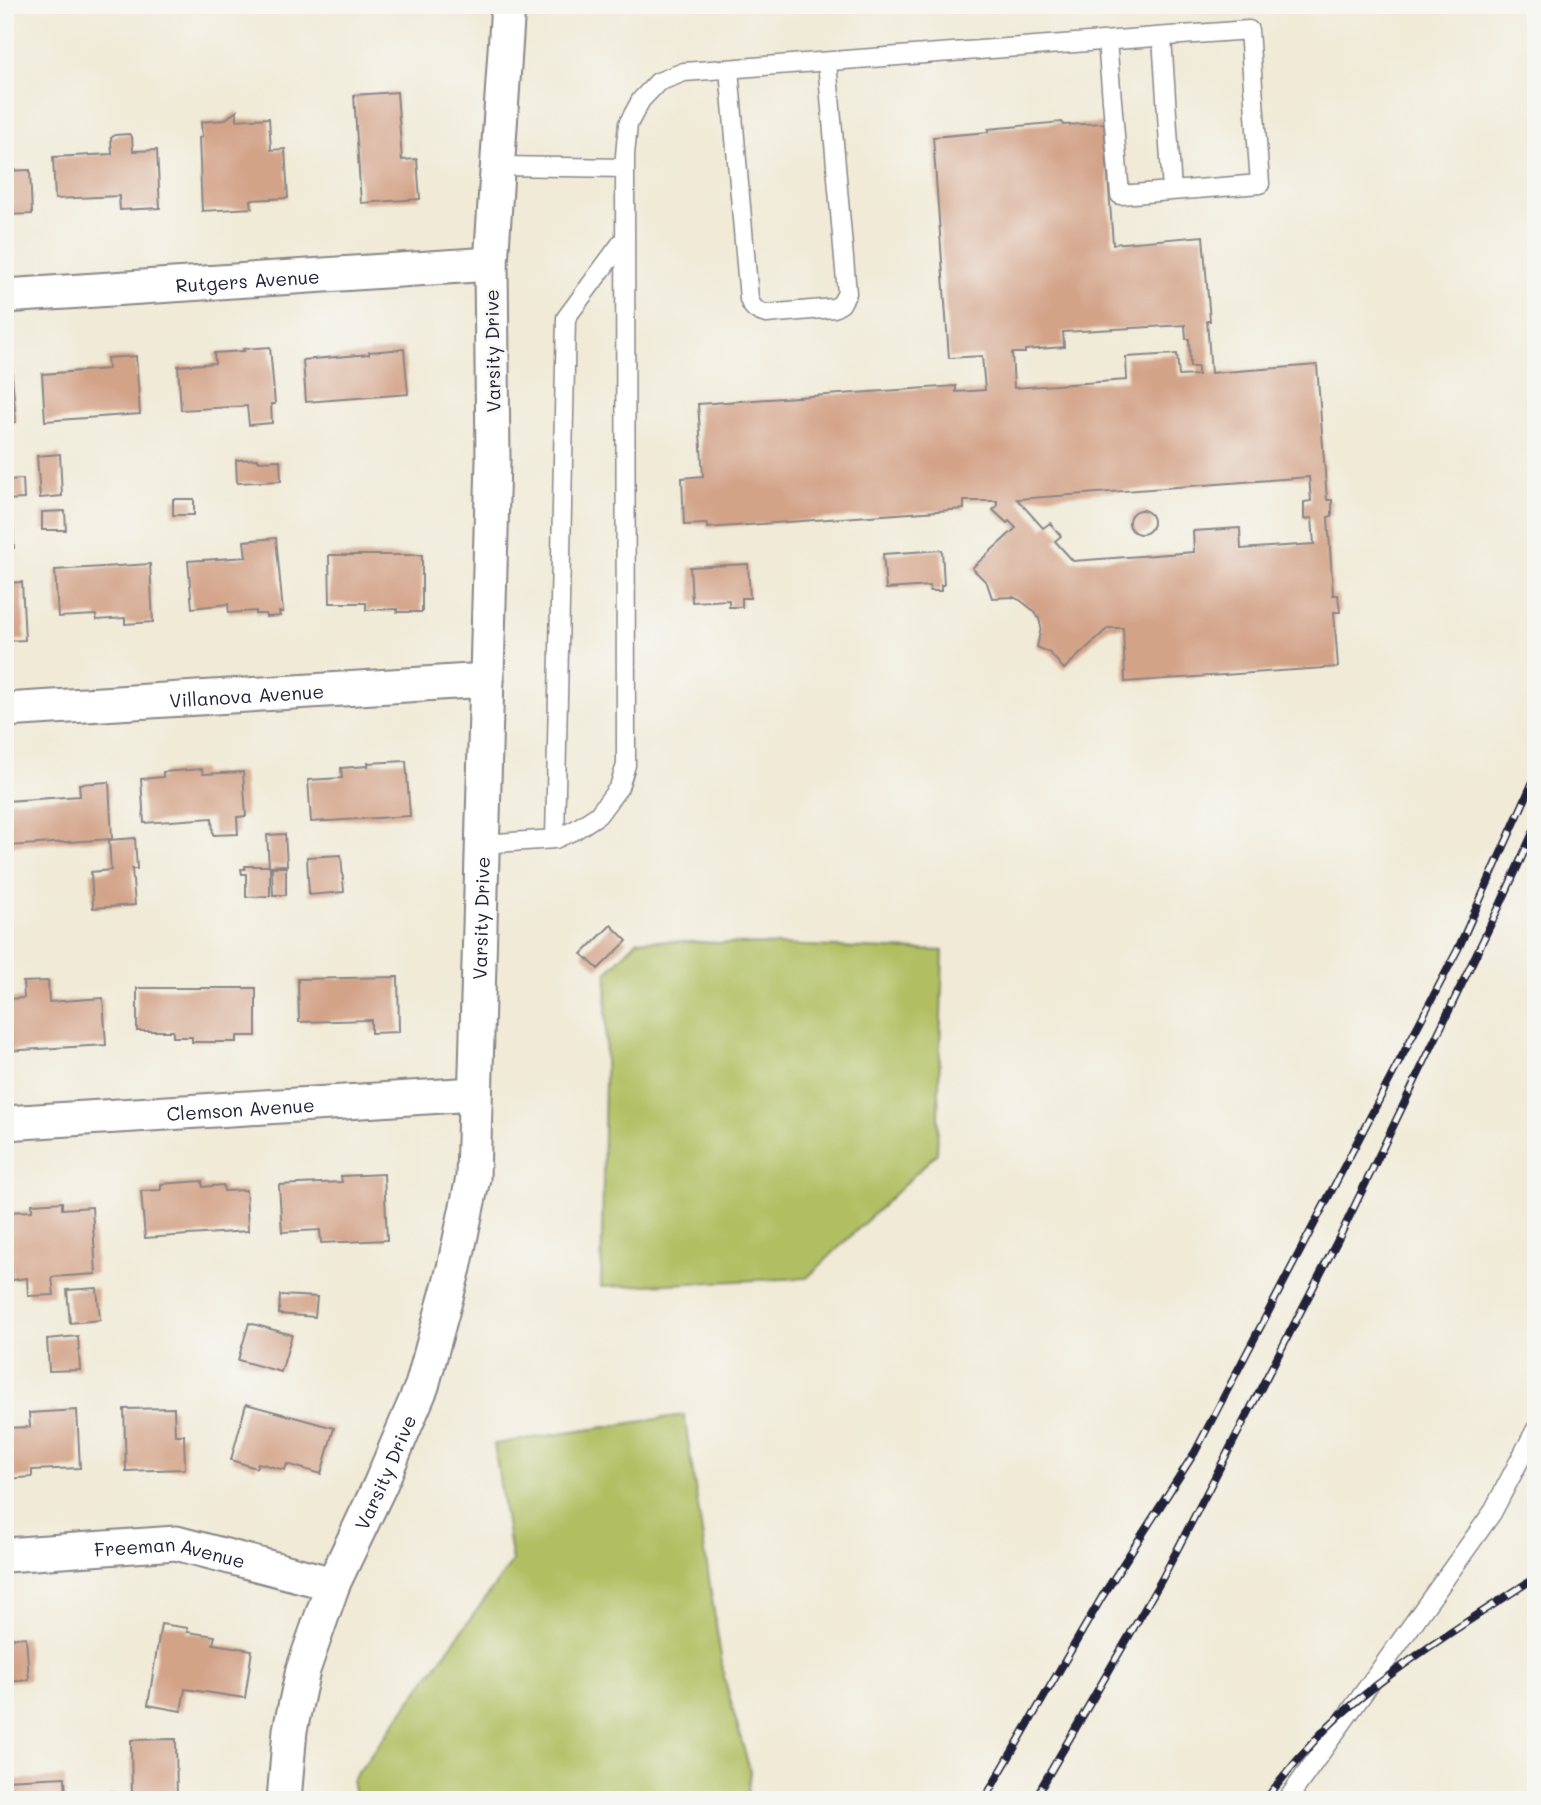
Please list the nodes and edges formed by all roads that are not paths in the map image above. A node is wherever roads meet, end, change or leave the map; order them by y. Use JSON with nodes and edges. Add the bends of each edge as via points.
{"nodes":[{"id":1,"x":508,"y":5,"type":"edge"},
{"id":2,"x":1162,"y":37,"type":"junction"},
{"id":3,"x":1107,"y":41,"type":"junction"},
{"id":4,"x":827,"y":62,"type":"junction"},
{"id":5,"x":729,"y":68,"type":"junction"},
{"id":6,"x":498,"y":166,"type":"junction"},
{"id":7,"x":625,"y":168,"type":"junction"},
{"id":8,"x":1172,"y":191,"type":"junction"},
{"id":9,"x":625,"y":238,"type":"junction"},
{"id":10,"x":491,"y":264,"type":"junction"},
{"id":11,"x":5,"y":296,"type":"edge"},
{"id":12,"x":487,"y":680,"type":"junction"},
{"id":13,"x":5,"y":710,"type":"edge"},
{"id":14,"x":555,"y":839,"type":"junction"},
{"id":15,"x":482,"y":844,"type":"junction"},
{"id":16,"x":475,"y":1094,"type":"junction"},
{"id":17,"x":5,"y":1123,"type":"edge"},
{"id":18,"x":1536,"y":1429,"type":"edge"},
{"id":19,"x":5,"y":1555,"type":"edge"},
{"id":20,"x":333,"y":1584,"type":"junction"},
{"id":21,"x":284,"y":1800,"type":"edge"},
{"id":22,"x":1287,"y":1800,"type":"edge"}],
"edges":[{"from":1,"to":6,"type":"street","name":"Varsity Drive"},
{"from":2,"to":3,"type":"lane"},
{"from":2,"to":8,"type":"lane"},
{"from":2,"to":8,"type":"lane","via":[[1250,30],[1260,184]]},
{"from":3,"to":4,"type":"lane"},
{"from":3,"to":8,"type":"lane","via":[[1120,195]]},
{"from":4,"to":5,"type":"lane"},
{"from":4,"to":5,"type":"lane","via":[[847,293],[834,308],[766,314],[756,311],[749,299]]},
{"from":5,"to":7,"type":"lane","via":[[684,72],[658,82],[628,124]]},
{"from":6,"to":7,"type":"lane"},
{"from":6,"to":10,"type":"street","name":"Varsity Drive"},
{"from":7,"to":9,"type":"lane"},
{"from":9,"to":14,"type":"lane","via":[[566,318]]},
{"from":9,"to":14,"type":"lane","via":[[626,765],[619,787],[598,815]]},
{"from":10,"to":11,"type":"street","name":"Rutgers Avenue"},
{"from":10,"to":12,"type":"street","name":"Varsity Drive","via":[[493,460]]},
{"from":12,"to":13,"type":"street","name":"Villanova Avenue"},
{"from":12,"to":15,"type":"street","name":"Varsity Drive"},
{"from":14,"to":15,"type":"lane"},
{"from":15,"to":16,"type":"street","name":"Varsity Drive"},
{"from":16,"to":17,"type":"street","name":"Clemson Avenue"},
{"from":16,"to":20,"type":"street","name":"Varsity Drive","via":[[473,1178],[422,1386]]},
{"from":18,"to":22,"type":"lane","via":[[1492,1513]]},
{"from":19,"to":20,"type":"street","name":"Freeman Avenue","via":[[176,1544]]},
{"from":20,"to":21,"type":"street","name":"Varsity Drive","via":[[303,1670],[290,1730]]}]}
